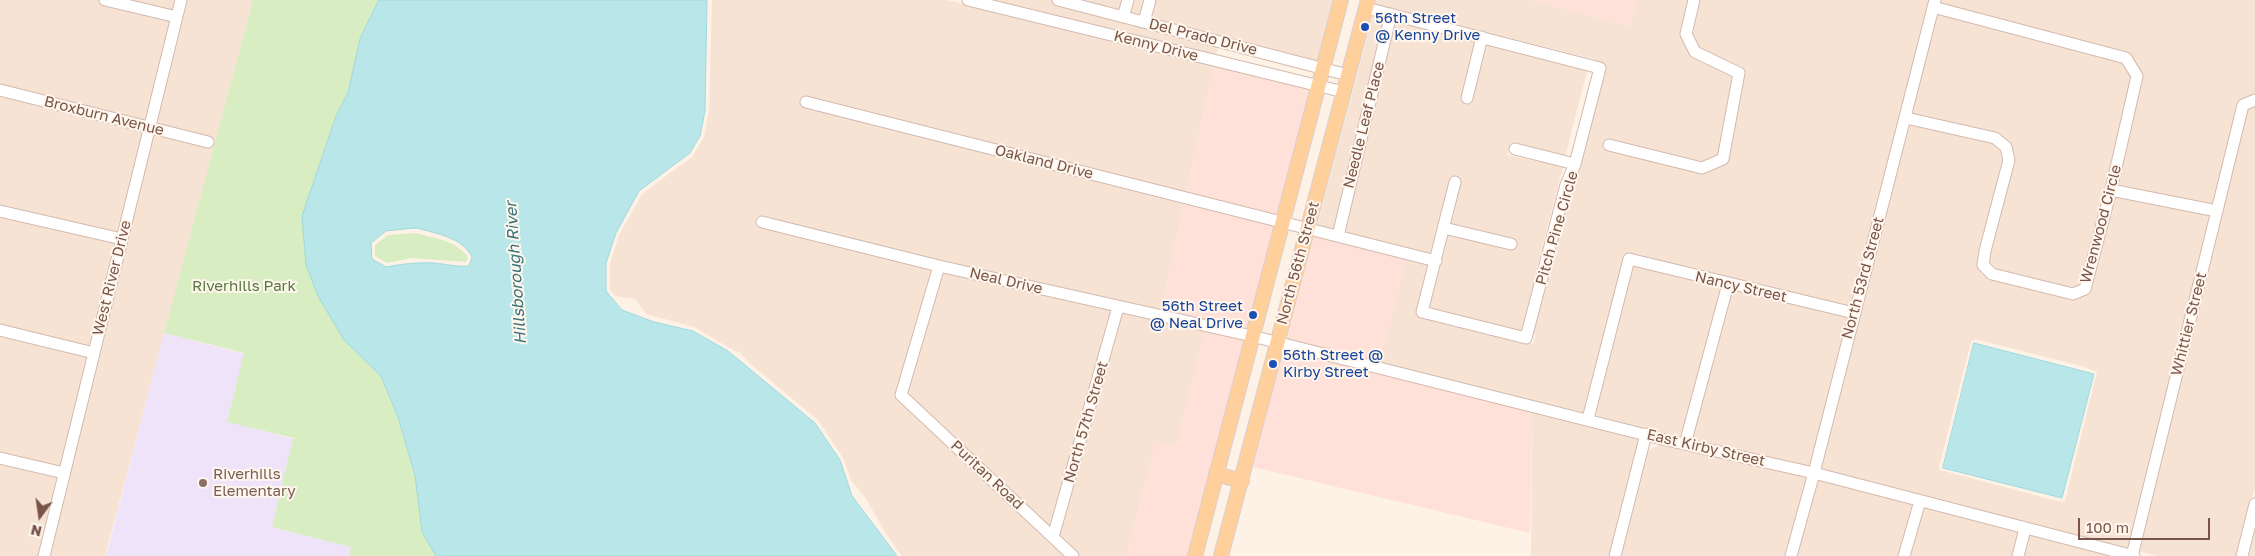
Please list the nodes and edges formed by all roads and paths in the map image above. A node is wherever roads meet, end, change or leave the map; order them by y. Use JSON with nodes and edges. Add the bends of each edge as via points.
{"nodes":[{"id":1,"x":105,"y":0,"type":"edge"},
{"id":2,"x":181,"y":0,"type":"edge"},
{"id":3,"x":968,"y":0,"type":"edge"},
{"id":4,"x":1058,"y":0,"type":"edge"},
{"id":5,"x":1128,"y":0,"type":"edge"},
{"id":6,"x":1150,"y":0,"type":"edge"},
{"id":7,"x":1341,"y":0,"type":"edge"},
{"id":8,"x":1694,"y":0,"type":"edge"},
{"id":9,"x":1934,"y":3,"type":"edge"},
{"id":10,"x":1367,"y":4,"type":"edge"},
{"id":11,"x":1391,"y":14,"type":"junction"},
{"id":12,"x":177,"y":17,"type":"junction"},
{"id":13,"x":1123,"y":17,"type":"junction"},
{"id":14,"x":1144,"y":22,"type":"junction"},
{"id":15,"x":1482,"y":37,"type":"junction"},
{"id":16,"x":1324,"y":69,"type":"junction"},
{"id":17,"x":1348,"y":75,"type":"junction"},
{"id":18,"x":1319,"y":86,"type":"junction"},
{"id":19,"x":0,"y":90,"type":"edge"},
{"id":20,"x":1344,"y":92,"type":"junction"},
{"id":21,"x":1467,"y":98,"type":"dead end"},
{"id":22,"x":2255,"y":100,"type":"edge"},
{"id":23,"x":806,"y":102,"type":"dead end"},
{"id":24,"x":1906,"y":118,"type":"junction"},
{"id":25,"x":151,"y":126,"type":"junction"},
{"id":26,"x":208,"y":142,"type":"dead end"},
{"id":27,"x":1609,"y":145,"type":"dead end"},
{"id":28,"x":1515,"y":149,"type":"dead end"},
{"id":29,"x":1575,"y":164,"type":"junction"},
{"id":30,"x":1455,"y":182,"type":"dead end"},
{"id":31,"x":2111,"y":190,"type":"junction"},
{"id":32,"x":0,"y":211,"type":"edge"},
{"id":33,"x":2217,"y":212,"type":"junction"},
{"id":34,"x":762,"y":222,"type":"dead end"},
{"id":35,"x":1282,"y":222,"type":"junction"},
{"id":36,"x":1307,"y":228,"type":"junction"},
{"id":37,"x":1444,"y":228,"type":"junction"},
{"id":38,"x":1338,"y":236,"type":"junction"},
{"id":39,"x":122,"y":239,"type":"junction"},
{"id":40,"x":1511,"y":244,"type":"dead end"},
{"id":41,"x":1436,"y":261,"type":"junction"},
{"id":42,"x":939,"y":266,"type":"junction"},
{"id":43,"x":1728,"y":284,"type":"junction"},
{"id":44,"x":1118,"y":307,"type":"junction"},
{"id":45,"x":1854,"y":313,"type":"junction"},
{"id":46,"x":0,"y":330,"type":"edge"},
{"id":47,"x":1252,"y":336,"type":"junction"},
{"id":48,"x":1277,"y":342,"type":"junction"},
{"id":49,"x":94,"y":353,"type":"junction"},
{"id":50,"x":1588,"y":419,"type":"junction"},
{"id":51,"x":1646,"y":434,"type":"junction"},
{"id":52,"x":1685,"y":444,"type":"junction"},
{"id":53,"x":0,"y":458,"type":"edge"},
{"id":54,"x":64,"y":473,"type":"junction"},
{"id":55,"x":1814,"y":473,"type":"junction"},
{"id":56,"x":1216,"y":474,"type":"junction"},
{"id":57,"x":1242,"y":481,"type":"junction"},
{"id":58,"x":1920,"y":501,"type":"junction"},
{"id":59,"x":2255,"y":504,"type":"edge"},
{"id":60,"x":2026,"y":529,"type":"junction"},
{"id":61,"x":1053,"y":537,"type":"junction"},
{"id":62,"x":44,"y":556,"type":"edge"},
{"id":63,"x":1073,"y":556,"type":"edge"},
{"id":64,"x":1195,"y":556,"type":"edge"},
{"id":65,"x":1222,"y":556,"type":"edge"},
{"id":66,"x":1615,"y":556,"type":"edge"},
{"id":67,"x":1791,"y":556,"type":"edge"},
{"id":68,"x":1904,"y":556,"type":"edge"},
{"id":69,"x":2018,"y":556,"type":"edge"},
{"id":70,"x":2133,"y":556,"type":"edge"},
{"id":71,"x":2242,"y":556,"type":"edge"}],
"edges":[{"from":1,"to":12,"type":"street"},
{"from":2,"to":12,"type":"street","name":"West River Drive"},
{"from":3,"to":18,"type":"street","name":"Kenny Drive"},
{"from":4,"to":13,"type":"street","name":"Del Prado Drive"},
{"from":5,"to":13,"type":"street"},
{"from":6,"to":14,"type":"street"},
{"from":7,"to":16,"type":"main road","name":"North 56th Street"},
{"from":8,"to":27,"type":"street","via":[[1686,34],[1695,52],[1740,73],[1723,159],[1702,168]]},
{"from":9,"to":24,"type":"street","name":"North 53rd Street"},
{"from":9,"to":31,"type":"street","name":"Wrenwood Circle","via":[[2126,58],[2137,76]]},
{"from":10,"to":11,"type":"street","name":"Pitch Pine Circle"},
{"from":10,"to":17,"type":"main road","name":"North 56th Street"},
{"from":11,"to":15,"type":"street","name":"Pitch Pine Circle"},
{"from":11,"to":38,"type":"street","name":"Needle Leaf Place"},
{"from":12,"to":25,"type":"street","name":"West River Drive"},
{"from":13,"to":14,"type":"street","name":"Del Prado Drive"},
{"from":14,"to":16,"type":"street","name":"Del Prado Drive"},
{"from":15,"to":21,"type":"street"},
{"from":15,"to":29,"type":"street","name":"Pitch Pine Circle","via":[[1600,68]]},
{"from":16,"to":17,"type":"street","name":"Del Prado Drive"},
{"from":16,"to":18,"type":"main road","name":"North 56th Street"},
{"from":17,"to":20,"type":"main road","name":"North 56th Street"},
{"from":18,"to":20,"type":"street","name":"Kenny Drive"},
{"from":18,"to":35,"type":"main road","name":"North 56th Street"},
{"from":19,"to":25,"type":"street","name":"Broxburn Avenue"},
{"from":20,"to":36,"type":"main road","name":"North 56th Street"},
{"from":22,"to":33,"type":"street","name":"Whittier Street","via":[[2243,105]]},
{"from":23,"to":35,"type":"street","name":"Oakland Drive"},
{"from":24,"to":31,"type":"street","name":"Wrenwood Circle","via":[[1995,138],[2006,147],[2009,160],[1983,265],[1992,274],[2073,294],[2084,289]]},
{"from":24,"to":45,"type":"street","name":"North 53rd Street"},
{"from":25,"to":26,"type":"street","name":"Broxburn Avenue"},
{"from":25,"to":39,"type":"street","name":"West River Drive"},
{"from":28,"to":29,"type":"street"},
{"from":29,"to":41,"type":"street","name":"Pitch Pine Circle","via":[[1566,185],[1526,338],[1422,312]]},
{"from":30,"to":37,"type":"street"},
{"from":31,"to":33,"type":"street"},
{"from":32,"to":39,"type":"street"},
{"from":33,"to":70,"type":"street","name":"Whittier Street"},
{"from":34,"to":42,"type":"street","name":"Neal Drive"},
{"from":35,"to":36,"type":"street","name":"Oakland Drive"},
{"from":35,"to":47,"type":"main road","name":"North 56th Street"},
{"from":36,"to":38,"type":"street"},
{"from":36,"to":48,"type":"main road","name":"North 56th Street"},
{"from":37,"to":40,"type":"street"},
{"from":37,"to":41,"type":"street"},
{"from":38,"to":41,"type":"street"},
{"from":39,"to":49,"type":"street","name":"West River Drive"},
{"from":42,"to":44,"type":"street","name":"Neal Drive"},
{"from":42,"to":61,"type":"street","name":"Puritan Road","via":[[901,395]]},
{"from":43,"to":45,"type":"street","name":"Nancy Street"},
{"from":43,"to":50,"type":"street","name":"Nancy Street","via":[[1629,259]]},
{"from":43,"to":52,"type":"street"},
{"from":44,"to":47,"type":"street","name":"Neal Drive"},
{"from":44,"to":61,"type":"street","name":"North 57th Street"},
{"from":45,"to":55,"type":"street","name":"North 53rd Street"},
{"from":46,"to":49,"type":"street"},
{"from":47,"to":48,"type":"street","name":"Neal Drive"},
{"from":47,"to":56,"type":"main road","name":"North 56th Street"},
{"from":48,"to":50,"type":"street","name":"East Kirby Street"},
{"from":48,"to":57,"type":"main road","name":"North 56th Street"},
{"from":49,"to":54,"type":"street","name":"West River Drive"},
{"from":50,"to":51,"type":"street","name":"East Kirby Street"},
{"from":51,"to":52,"type":"street","name":"East Kirby Street"},
{"from":51,"to":66,"type":"street"},
{"from":52,"to":55,"type":"street","name":"East Kirby Street"},
{"from":53,"to":54,"type":"street"},
{"from":54,"to":62,"type":"street","name":"West River Drive"},
{"from":55,"to":58,"type":"street","name":"East Kirby Street"},
{"from":55,"to":67,"type":"street","name":"North 53rd Street"},
{"from":56,"to":57,"type":"main road"},
{"from":56,"to":64,"type":"main road","name":"North 56th Street"},
{"from":57,"to":65,"type":"main road","name":"North 56th Street"},
{"from":58,"to":60,"type":"street","name":"East Kirby Street"},
{"from":58,"to":68,"type":"street"},
{"from":59,"to":71,"type":"street"},
{"from":60,"to":69,"type":"street"},
{"from":60,"to":70,"type":"street","name":"East Kirby Street"},
{"from":61,"to":63,"type":"street","name":"Puritan Road"}]}
